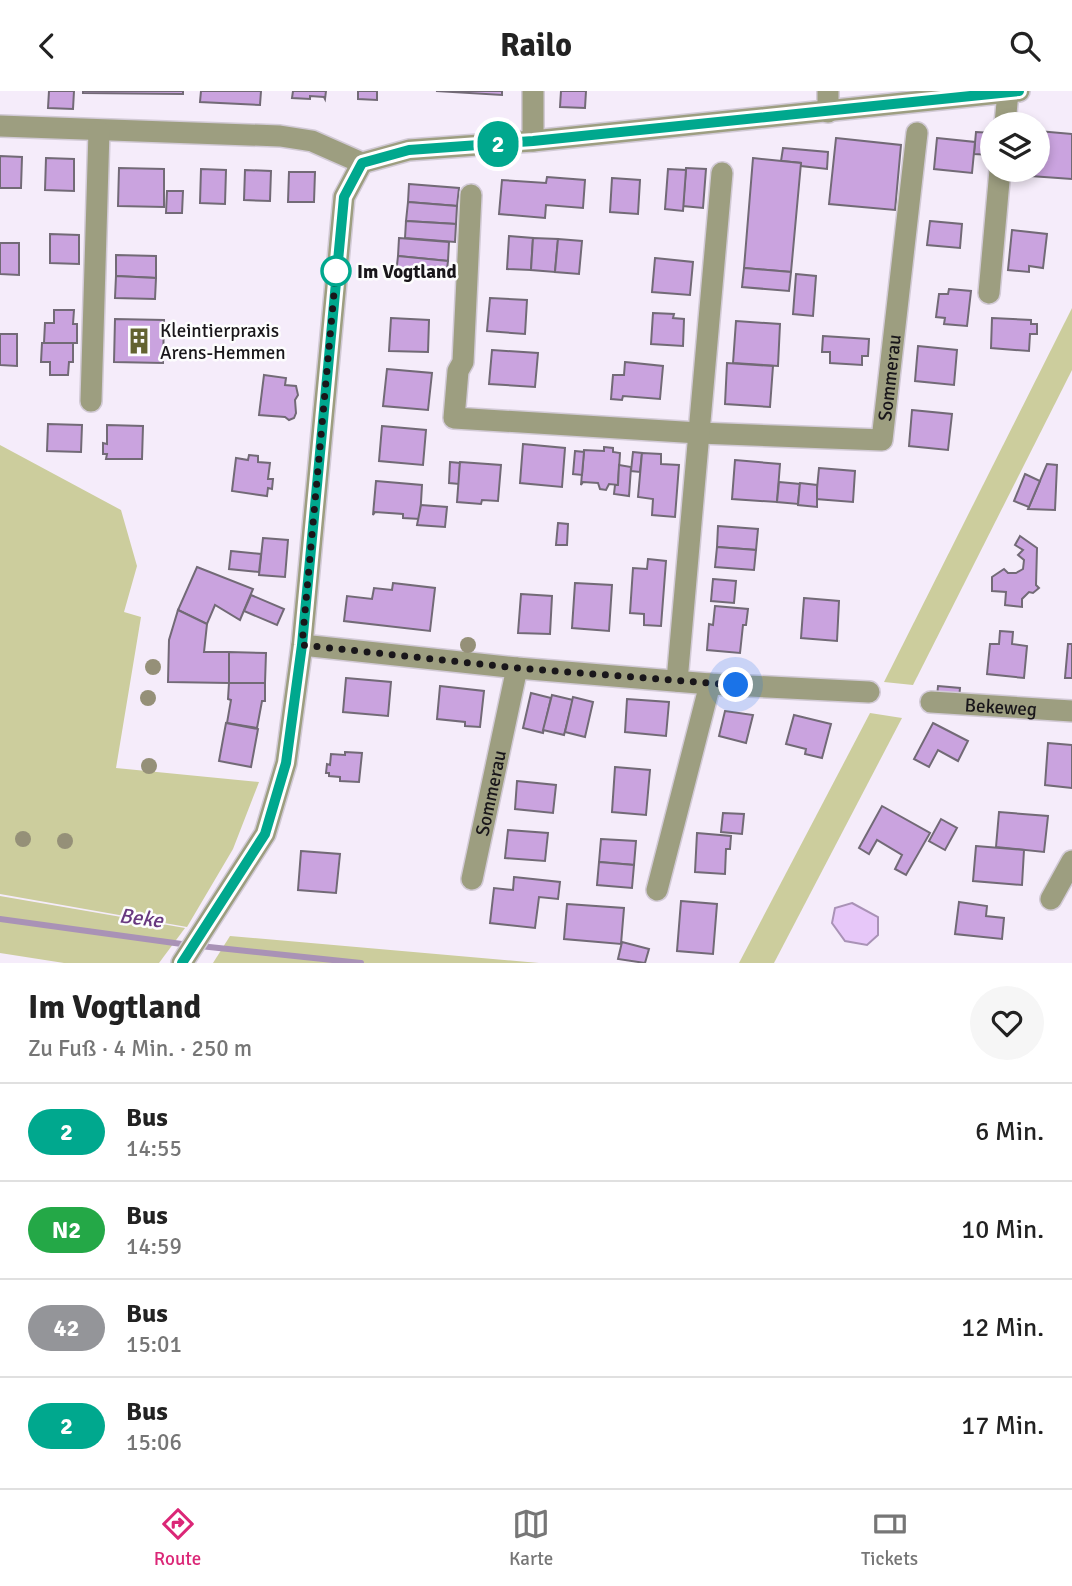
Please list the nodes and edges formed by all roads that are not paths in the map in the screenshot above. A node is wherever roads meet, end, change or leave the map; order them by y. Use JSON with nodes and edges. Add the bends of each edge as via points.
{"nodes":[{"id":1,"x":533,"y":91,"type":"edge"},
{"id":2,"x":1013,"y":92,"type":"edge"},
{"id":3,"x":828,"y":102,"type":"edge"},
{"id":4,"x":1008,"y":112,"type":"edge"},
{"id":5,"x":0,"y":127,"type":"edge"},
{"id":6,"x":99,"y":131,"type":"junction"},
{"id":7,"x":917,"y":133,"type":"dead end"},
{"id":8,"x":533,"y":141,"type":"junction"},
{"id":9,"x":362,"y":163,"type":"junction"},
{"id":10,"x":722,"y":173,"type":"dead end"},
{"id":11,"x":999,"y":182,"type":"edge"},
{"id":12,"x":471,"y":195,"type":"dead end"},
{"id":13,"x":989,"y":293,"type":"dead end"},
{"id":14,"x":91,"y":401,"type":"dead end"},
{"id":15,"x":699,"y":433,"type":"junction"},
{"id":16,"x":302,"y":645,"type":"junction"},
{"id":17,"x":517,"y":668,"type":"junction"},
{"id":18,"x":677,"y":681,"type":"junction"},
{"id":19,"x":710,"y":684,"type":"junction"},
{"id":20,"x":869,"y":692,"type":"dead end"},
{"id":21,"x":931,"y":702,"type":"dead end"},
{"id":22,"x":1072,"y":711,"type":"edge"},
{"id":23,"x":1072,"y":861,"type":"edge"},
{"id":24,"x":472,"y":879,"type":"dead end"},
{"id":25,"x":657,"y":890,"type":"dead end"},
{"id":26,"x":1051,"y":899,"type":"dead end"},
{"id":27,"x":182,"y":963,"type":"edge"}],
"edges":[{"from":1,"to":8,"type":"street"},
{"from":2,"to":3,"type":"street"},
{"from":2,"to":4,"type":"street"},
{"from":3,"to":8,"type":"street"},
{"from":5,"to":6,"type":"street"},
{"from":6,"to":9,"type":"street","via":[[280,136],[312,141]]},
{"from":6,"to":14,"type":"street"},
{"from":7,"to":15,"type":"street","name":"Sommerau","via":[[882,440]]},
{"from":8,"to":9,"type":"street","via":[[409,150]]},
{"from":9,"to":16,"type":"street","via":[[344,197]]},
{"from":10,"to":15,"type":"street"},
{"from":11,"to":13,"type":"street"},
{"from":12,"to":15,"type":"street","name":"Sommerau","via":[[463,362],[458,371],[454,418]]},
{"from":15,"to":18,"type":"street"},
{"from":16,"to":17,"type":"street"},
{"from":16,"to":27,"type":"street","via":[[286,763],[265,834]]},
{"from":17,"to":18,"type":"street"},
{"from":17,"to":24,"type":"street","name":"Sommerau"},
{"from":18,"to":19,"type":"street"},
{"from":19,"to":20,"type":"street"},
{"from":19,"to":25,"type":"street"},
{"from":21,"to":22,"type":"street","name":"Bekeweg"},
{"from":23,"to":26,"type":"street"}]}
